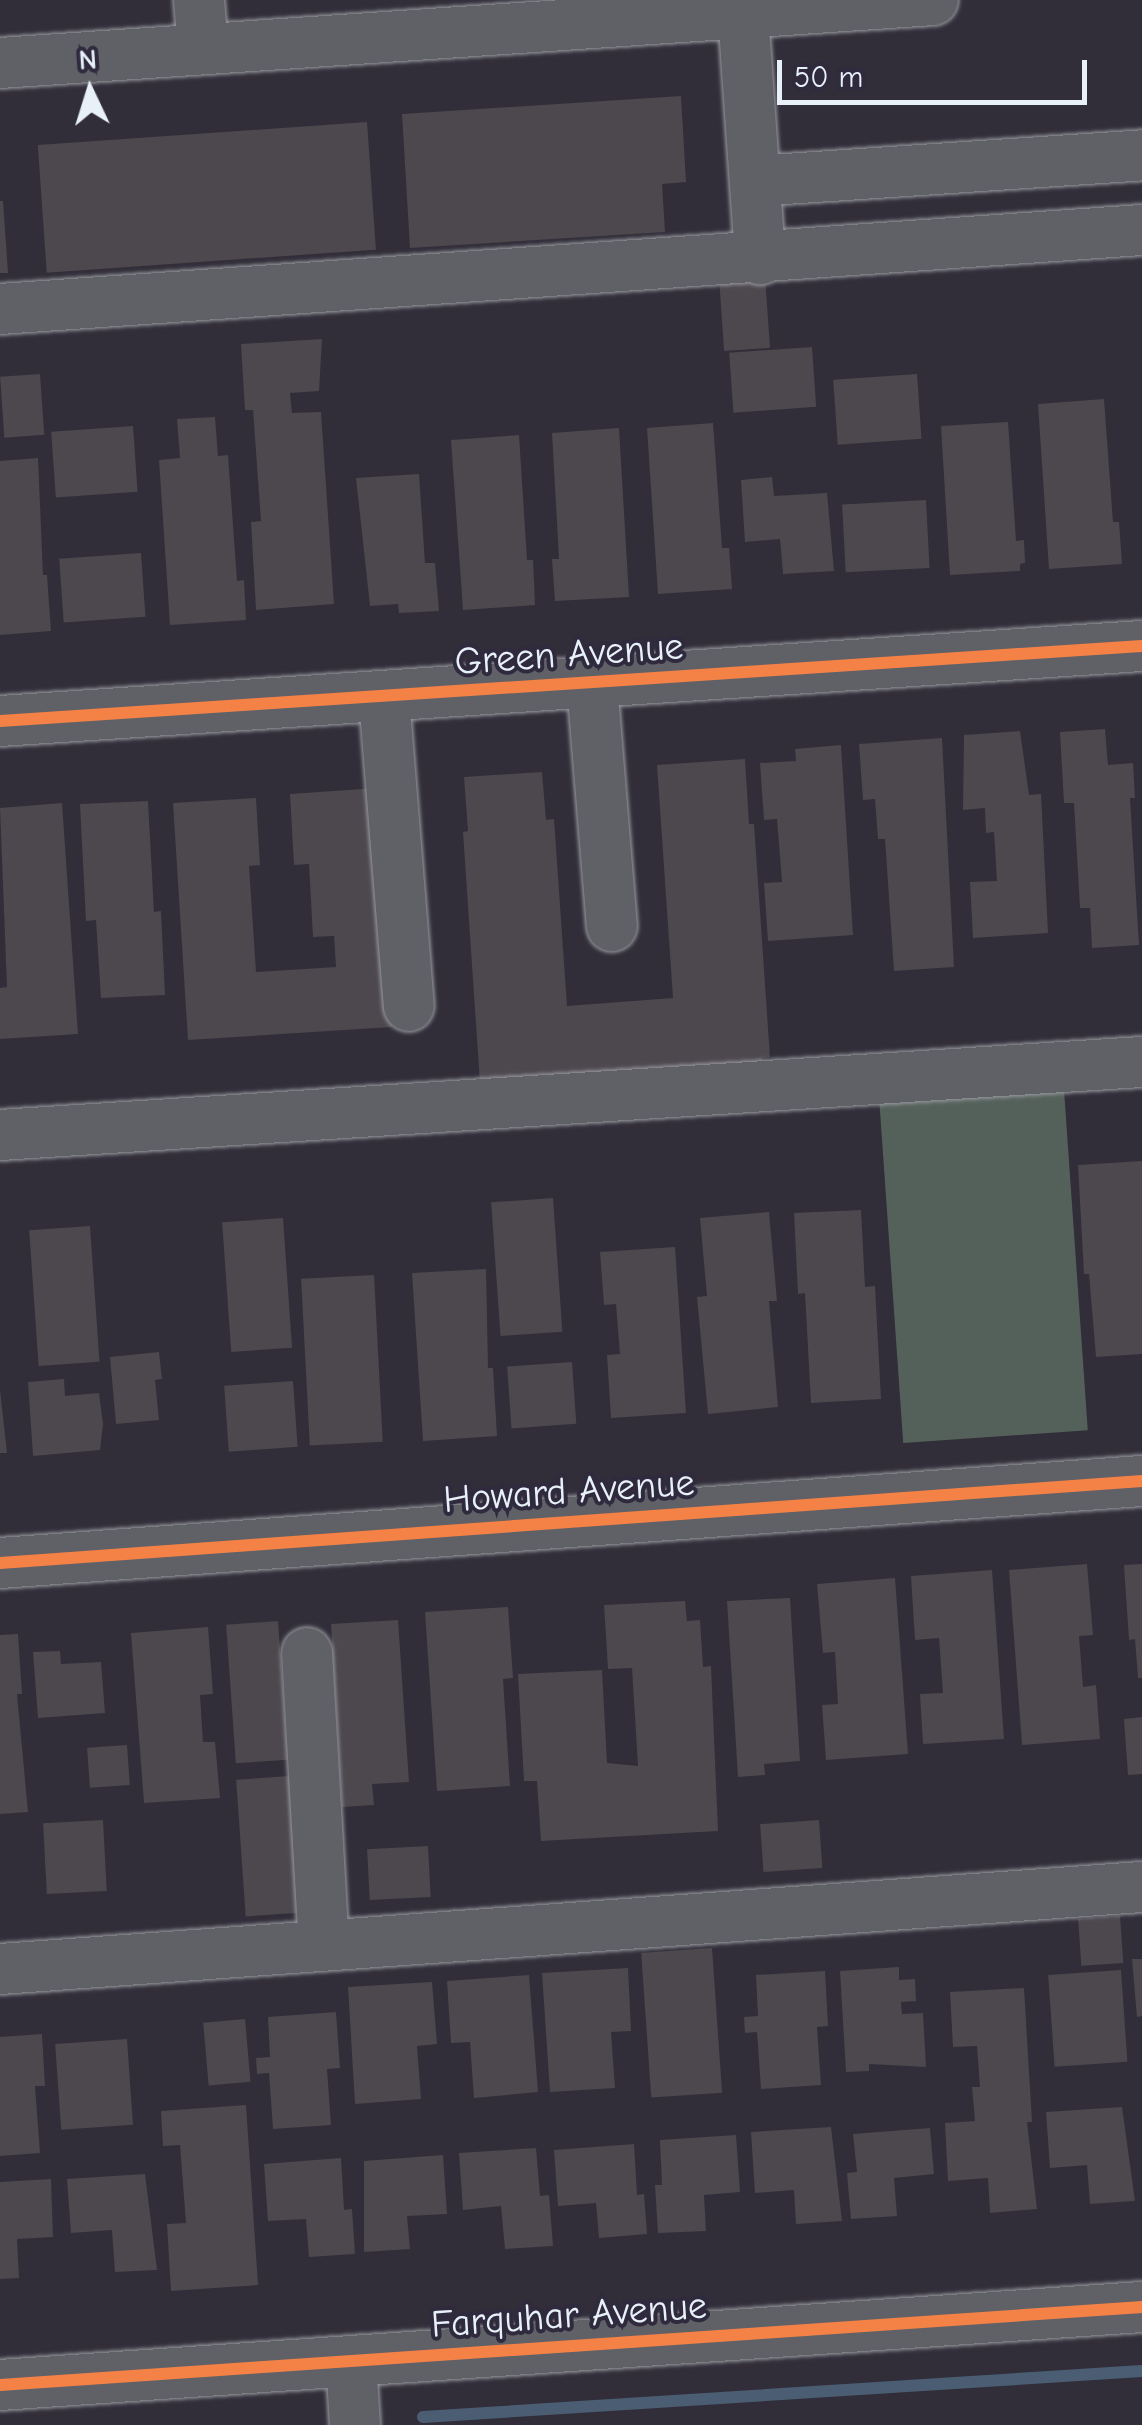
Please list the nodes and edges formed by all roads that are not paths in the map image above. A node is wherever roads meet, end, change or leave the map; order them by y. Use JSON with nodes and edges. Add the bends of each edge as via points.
{"nodes":[{"id":1,"x":199,"y":0,"type":"edge"},
{"id":2,"x":933,"y":0,"type":"edge"},
{"id":3,"x":743,"y":13,"type":"junction"},
{"id":4,"x":203,"y":50,"type":"junction"},
{"id":5,"x":0,"y":63,"type":"edge"},
{"id":6,"x":1142,"y":155,"type":"edge"},
{"id":7,"x":755,"y":181,"type":"junction"},
{"id":8,"x":1142,"y":230,"type":"edge"},
{"id":9,"x":760,"y":259,"type":"junction"},
{"id":10,"x":0,"y":309,"type":"edge"},
{"id":11,"x":1142,"y":646,"type":"edge"},
{"id":12,"x":592,"y":684,"type":"junction"},
{"id":13,"x":384,"y":697,"type":"junction"},
{"id":14,"x":0,"y":721,"type":"edge"},
{"id":15,"x":612,"y":926,"type":"dead end"},
{"id":16,"x":409,"y":1006,"type":"dead end"},
{"id":17,"x":1142,"y":1062,"type":"edge"},
{"id":18,"x":0,"y":1135,"type":"edge"},
{"id":19,"x":1142,"y":1481,"type":"edge"},
{"id":20,"x":0,"y":1563,"type":"edge"},
{"id":21,"x":307,"y":1653,"type":"dead end"},
{"id":22,"x":1142,"y":1888,"type":"edge"},
{"id":23,"x":324,"y":1946,"type":"junction"},
{"id":24,"x":0,"y":1969,"type":"edge"},
{"id":25,"x":1142,"y":2308,"type":"edge"},
{"id":26,"x":351,"y":2360,"type":"junction"},
{"id":27,"x":0,"y":2385,"type":"edge"},
{"id":28,"x":355,"y":2425,"type":"edge"}],
"edges":[{"from":1,"to":4,"type":"street"},
{"from":2,"to":3,"type":"street"},
{"from":3,"to":4,"type":"street"},
{"from":3,"to":7,"type":"street"},
{"from":4,"to":5,"type":"street"},
{"from":6,"to":7,"type":"street"},
{"from":7,"to":9,"type":"street"},
{"from":8,"to":9,"type":"street"},
{"from":9,"to":10,"type":"street"},
{"from":11,"to":12,"type":"street","name":"Green Avenue"},
{"from":12,"to":13,"type":"street","name":"Green Avenue"},
{"from":12,"to":15,"type":"street"},
{"from":13,"to":14,"type":"street","name":"Green Avenue"},
{"from":13,"to":16,"type":"street"},
{"from":17,"to":18,"type":"street"},
{"from":19,"to":20,"type":"street","name":"Howard Avenue"},
{"from":21,"to":23,"type":"street"},
{"from":22,"to":23,"type":"street"},
{"from":23,"to":24,"type":"street"},
{"from":25,"to":26,"type":"street","name":"Farquhar Avenue"},
{"from":26,"to":27,"type":"street","name":"Farquhar Avenue"},
{"from":26,"to":28,"type":"street"}]}
